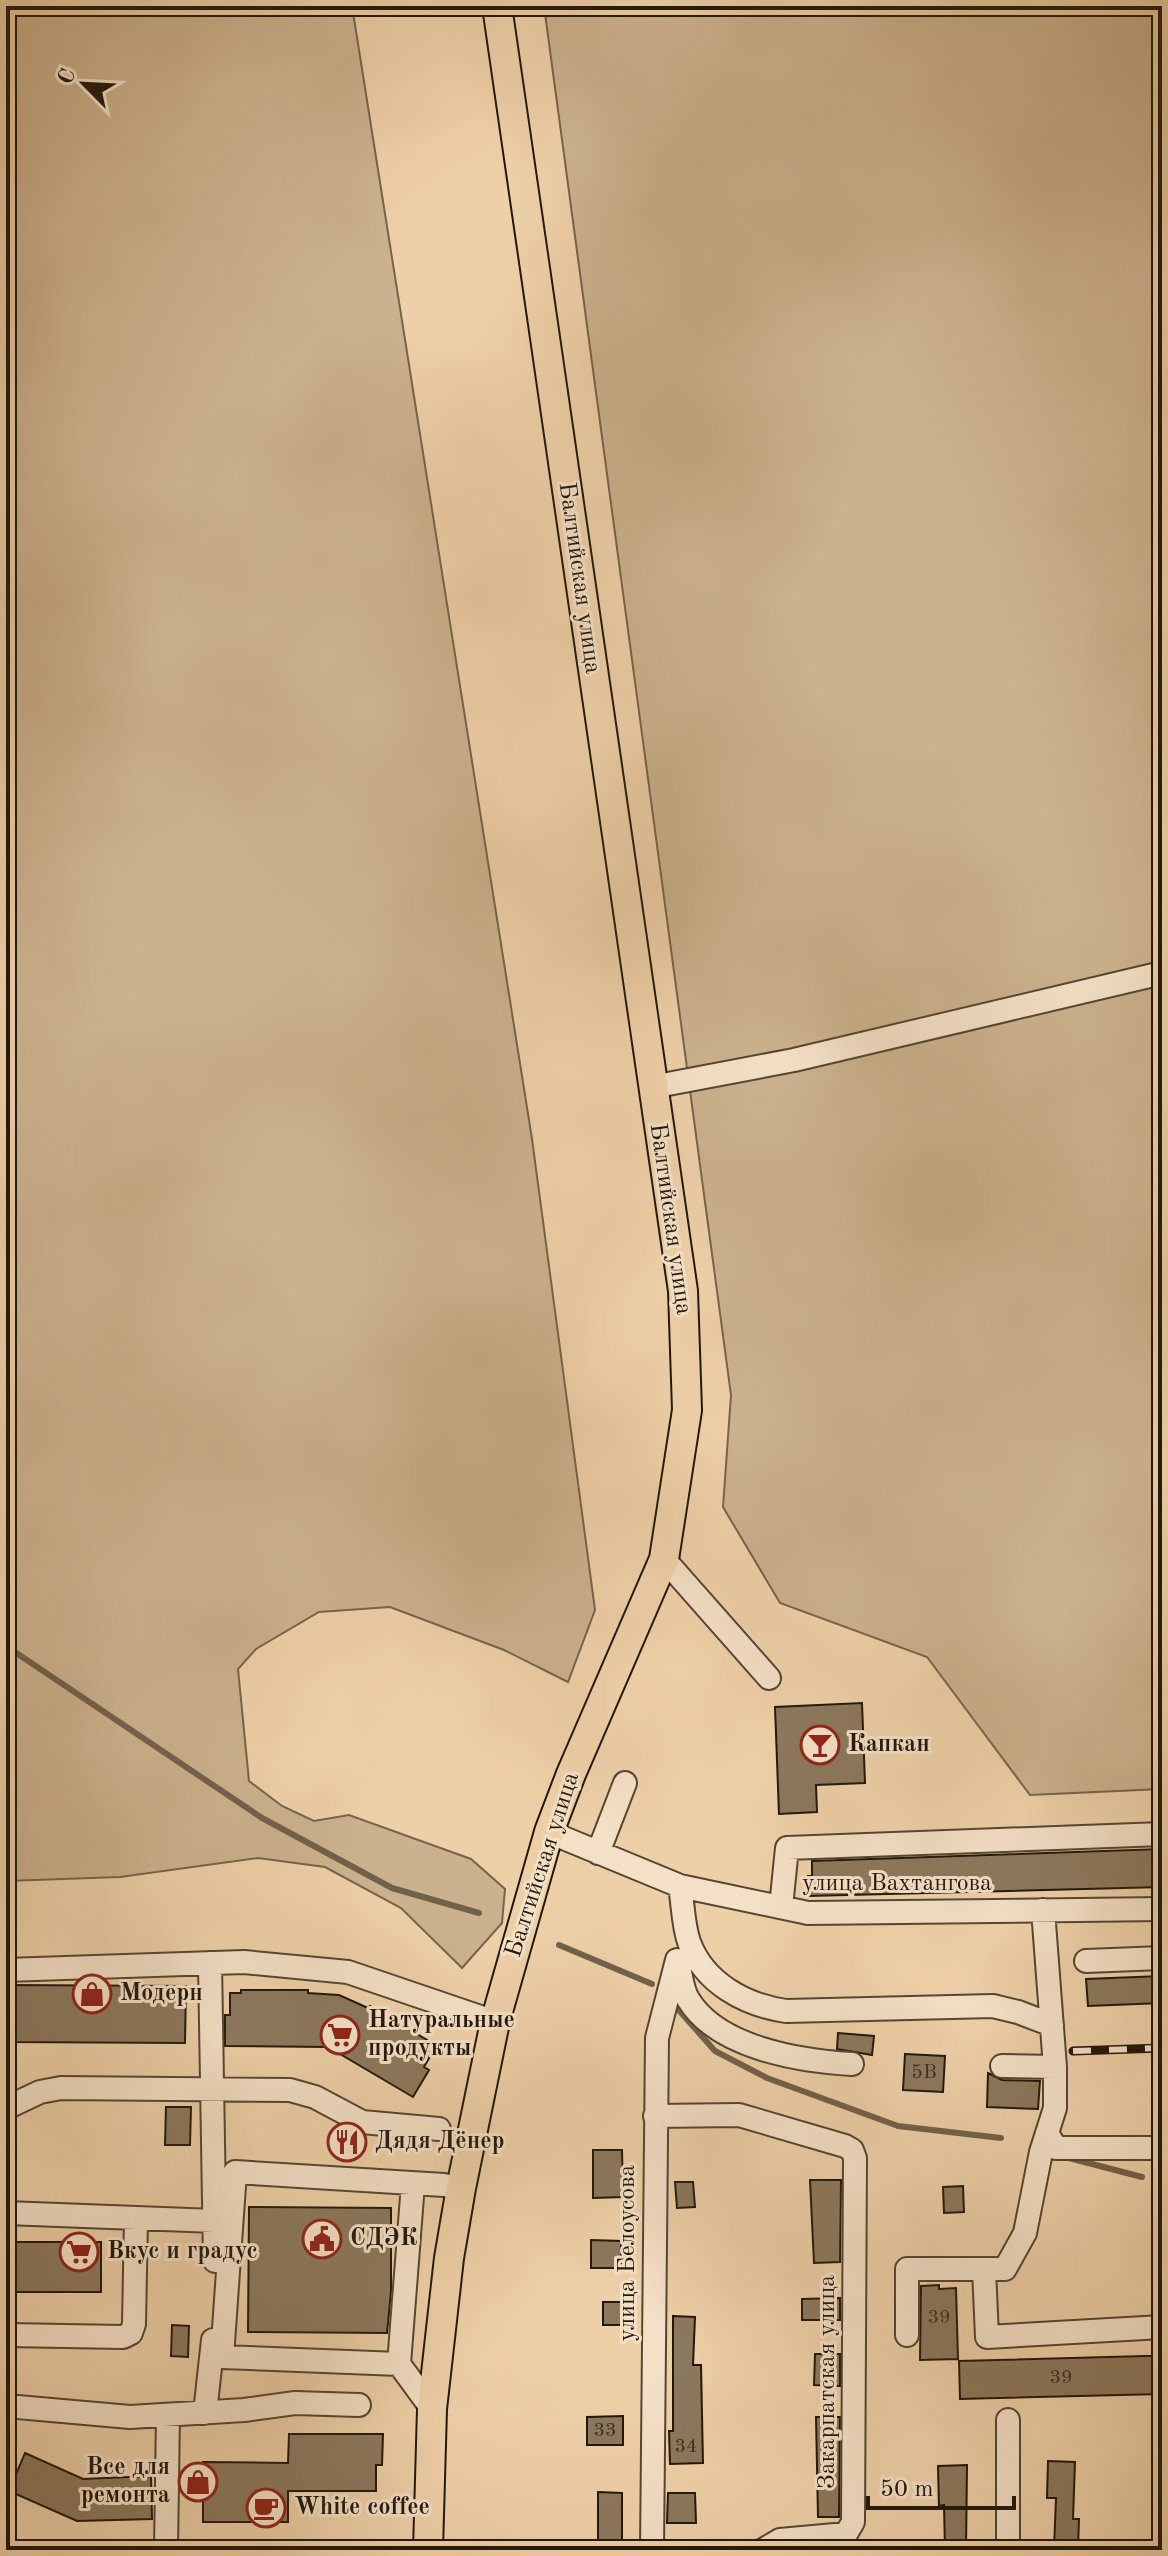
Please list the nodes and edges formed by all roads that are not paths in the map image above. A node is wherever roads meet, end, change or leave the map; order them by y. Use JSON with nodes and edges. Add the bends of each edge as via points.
{"nodes":[{"id":1,"x":497,"y":6,"type":"edge"},
{"id":2,"x":1162,"y":973,"type":"edge"},
{"id":3,"x":652,"y":1087,"type":"junction"},
{"id":4,"x":664,"y":1559,"type":"junction"},
{"id":5,"x":769,"y":1678,"type":"dead end"},
{"id":6,"x":625,"y":1783,"type":"dead end"},
{"id":7,"x":549,"y":1832,"type":"junction"},
{"id":8,"x":1162,"y":1834,"type":"edge"},
{"id":9,"x":598,"y":1853,"type":"junction"},
{"id":10,"x":680,"y":1886,"type":"junction"},
{"id":11,"x":781,"y":1907,"type":"junction"},
{"id":12,"x":1162,"y":1909,"type":"edge"},
{"id":13,"x":1043,"y":1910,"type":"junction"},
{"id":14,"x":1162,"y":1958,"type":"edge"},
{"id":15,"x":677,"y":1960,"type":"junction"},
{"id":16,"x":1086,"y":1961,"type":"dead end"},
{"id":17,"x":210,"y":1963,"type":"junction"},
{"id":18,"x":6,"y":1970,"type":"edge"},
{"id":19,"x":495,"y":2022,"type":"junction"},
{"id":20,"x":1052,"y":2025,"type":"junction"},
{"id":21,"x":852,"y":2064,"type":"dead end"},
{"id":22,"x":1002,"y":2066,"type":"dead end"},
{"id":23,"x":1055,"y":2067,"type":"junction"},
{"id":24,"x":212,"y":2088,"type":"junction"},
{"id":25,"x":6,"y":2108,"type":"edge"},
{"id":26,"x":655,"y":2116,"type":"junction"},
{"id":27,"x":439,"y":2129,"type":"dead end"},
{"id":28,"x":1047,"y":2133,"type":"junction"},
{"id":29,"x":1162,"y":2148,"type":"edge"},
{"id":30,"x":413,"y":2184,"type":"junction"},
{"id":31,"x":461,"y":2188,"type":"junction"},
{"id":32,"x":6,"y":2213,"type":"edge"},
{"id":33,"x":136,"y":2219,"type":"junction"},
{"id":34,"x":215,"y":2221,"type":"junction"},
{"id":35,"x":984,"y":2269,"type":"junction"},
{"id":36,"x":1162,"y":2327,"type":"edge"},
{"id":37,"x":6,"y":2335,"type":"edge"},
{"id":38,"x":907,"y":2335,"type":"dead end"},
{"id":39,"x":399,"y":2364,"type":"junction"},
{"id":40,"x":359,"y":2405,"type":"dead end"},
{"id":41,"x":6,"y":2406,"type":"edge"},
{"id":42,"x":432,"y":2409,"type":"junction"},
{"id":43,"x":205,"y":2413,"type":"junction"},
{"id":44,"x":168,"y":2415,"type":"junction"},
{"id":45,"x":1008,"y":2420,"type":"dead end"},
{"id":46,"x":166,"y":2550,"type":"edge"},
{"id":47,"x":428,"y":2550,"type":"edge"},
{"id":48,"x":652,"y":2550,"type":"edge"},
{"id":49,"x":763,"y":2550,"type":"edge"},
{"id":50,"x":1008,"y":2550,"type":"edge"}],
"edges":[{"from":1,"to":3,"type":"main road","name":"Балтийская улица"},
{"from":2,"to":3,"type":"street","via":[[794,1060]]},
{"from":3,"to":4,"type":"main road","name":"Балтийская улица","via":[[683,1291],[687,1410]]},
{"from":4,"to":5,"type":"street"},
{"from":4,"to":7,"type":"main road","name":"Балтийская улица"},
{"from":6,"to":9,"type":"street"},
{"from":7,"to":9,"type":"street","name":"улица Вахтангова"},
{"from":7,"to":19,"type":"main road","name":"Балтийская улица"},
{"from":8,"to":11,"type":"street","via":[[787,1848]]},
{"from":9,"to":10,"type":"street","name":"улица Вахтангова"},
{"from":10,"to":11,"type":"street","name":"улица Вахтангова"},
{"from":10,"to":15,"type":"street"},
{"from":10,"to":20,"type":"street","via":[[689,1941],[701,1964],[738,1997],[763,2007],[786,2011],[993,2006]]},
{"from":11,"to":13,"type":"street","name":"улица Вахтангова","via":[[808,1913]]},
{"from":12,"to":13,"type":"street","name":"улица Вахтангова"},
{"from":13,"to":20,"type":"street"},
{"from":14,"to":16,"type":"street"},
{"from":15,"to":21,"type":"street","via":[[686,1996],[719,2031],[776,2051]]},
{"from":15,"to":26,"type":"street","name":"улица Белоусова","via":[[657,2038]]},
{"from":17,"to":18,"type":"street"},
{"from":17,"to":19,"type":"street","via":[[348,1972]]},
{"from":17,"to":24,"type":"street"},
{"from":19,"to":31,"type":"main road","name":"Балтийская улица"},
{"from":20,"to":23,"type":"street"},
{"from":22,"to":23,"type":"street"},
{"from":23,"to":28,"type":"street","via":[[1055,2108]]},
{"from":24,"to":25,"type":"street","via":[[61,2088]]},
{"from":24,"to":27,"type":"street","via":[[290,2090],[362,2122]]},
{"from":24,"to":34,"type":"street"},
{"from":26,"to":48,"type":"street","name":"улица Белоусова"},
{"from":26,"to":49,"type":"street","name":"Закарпатская улица","via":[[739,2115],[845,2146],[855,2158],[853,2522],[846,2534],[780,2540]]},
{"from":28,"to":29,"type":"street","via":[[1056,2148]]},
{"from":28,"to":35,"type":"street","via":[[1025,2233],[1005,2269]]},
{"from":30,"to":31,"type":"street"},
{"from":30,"to":39,"type":"street"},
{"from":30,"to":39,"type":"street","via":[[235,2172],[222,2357]]},
{"from":31,"to":42,"type":"main road","name":"Балтийская улица"},
{"from":32,"to":33,"type":"street"},
{"from":33,"to":34,"type":"street"},
{"from":33,"to":37,"type":"street","via":[[131,2333]]},
{"from":34,"to":43,"type":"street","via":[[216,2305]]},
{"from":35,"to":36,"type":"street","via":[[987,2337]]},
{"from":35,"to":38,"type":"street","via":[[907,2269]]},
{"from":39,"to":42,"type":"street"},
{"from":40,"to":43,"type":"street","via":[[295,2403]]},
{"from":41,"to":44,"type":"street","via":[[130,2417]]},
{"from":42,"to":47,"type":"main road","name":"Балтийская улица"},
{"from":43,"to":44,"type":"street"},
{"from":44,"to":46,"type":"street"},
{"from":45,"to":50,"type":"street"}]}
